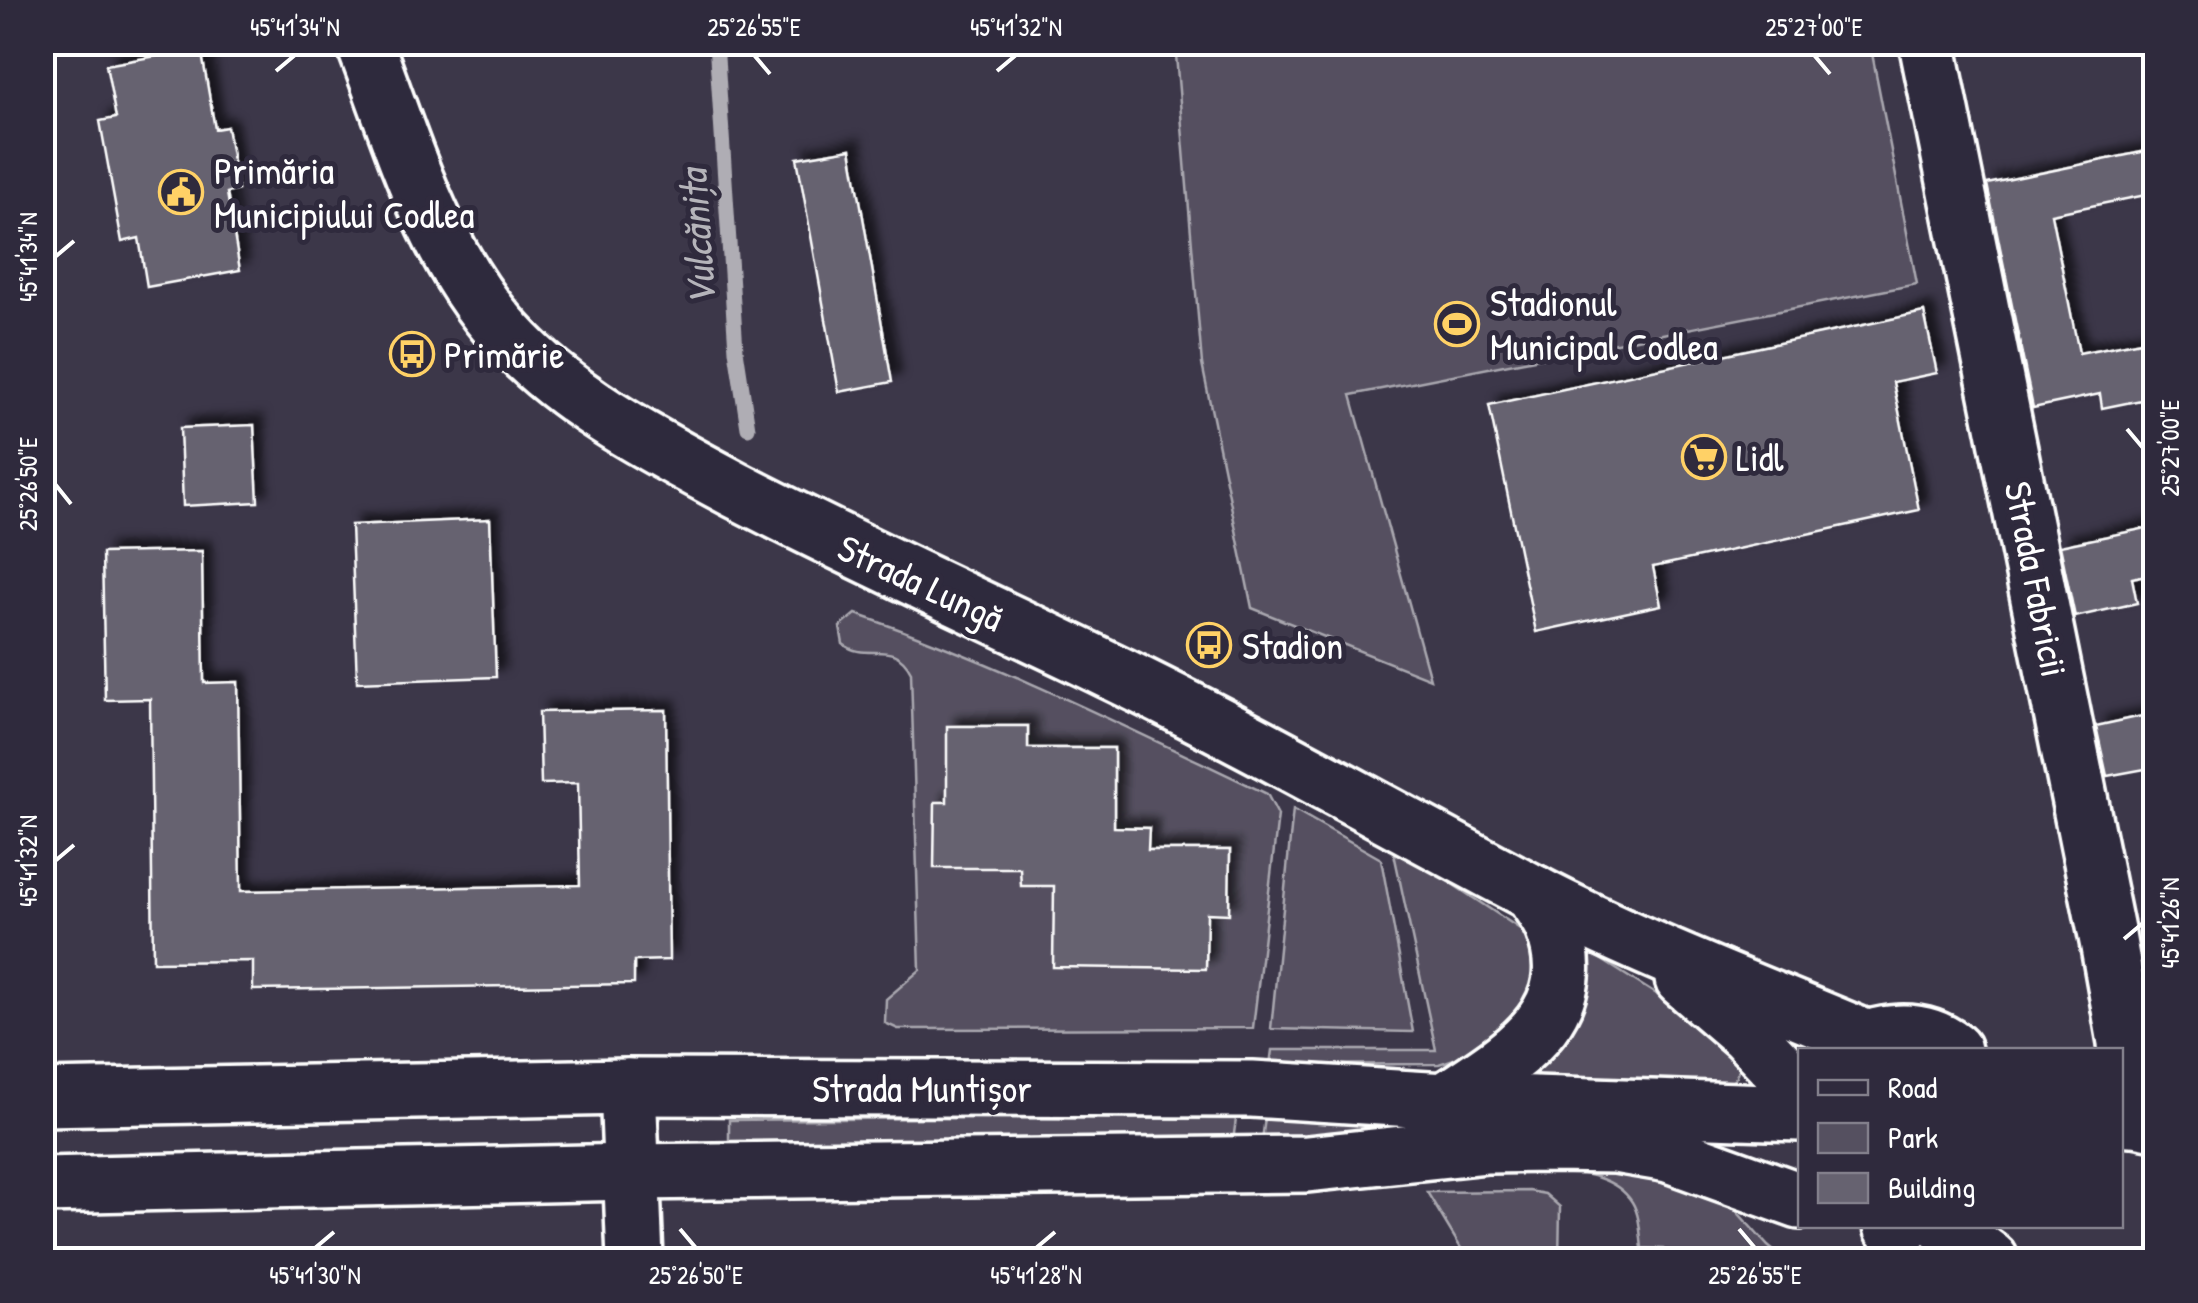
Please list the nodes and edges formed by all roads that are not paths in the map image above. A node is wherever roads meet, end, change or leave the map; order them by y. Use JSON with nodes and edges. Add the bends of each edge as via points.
{"nodes":[{"id":1,"x":364,"y":42,"type":"edge"},
{"id":2,"x":1927,"y":42,"type":"edge"},
{"id":3,"x":1533,"y":893,"type":"junction"},
{"id":4,"x":1646,"y":948,"type":"junction"},
{"id":5,"x":1854,"y":1044,"type":"edge"},
{"id":6,"x":1949,"y":1048,"type":"edge"},
{"id":7,"x":628,"y":1087,"type":"junction"},
{"id":8,"x":1798,"y":1088,"type":"edge"},
{"id":9,"x":42,"y":1098,"type":"edge"},
{"id":10,"x":1445,"y":1102,"type":"junction"},
{"id":11,"x":1798,"y":1114,"type":"edge"},
{"id":12,"x":2136,"y":1128,"type":"edge"},
{"id":13,"x":632,"y":1172,"type":"junction"},
{"id":14,"x":42,"y":1185,"type":"edge"},
{"id":15,"x":1798,"y":1201,"type":"edge"},
{"id":16,"x":1948,"y":1228,"type":"edge"},
{"id":17,"x":1989,"y":1228,"type":"edge"},
{"id":18,"x":634,"y":1260,"type":"edge"},
{"id":19,"x":1990,"y":1260,"type":"edge"},
{"id":20,"x":2012,"y":1260,"type":"edge"}],
"edges":[{"from":1,"to":3,"type":"main road","name":"Strada Lungă","via":[[436,229],[466,283],[533,359],[629,429],[843,546],[1176,703]]},
{"from":2,"to":12,"type":"main road","name":"Strada Fabricii","via":[[2104,923]]},
{"from":3,"to":4,"type":"main road","name":"Strada Lungă"},
{"from":3,"to":10,"type":"main road","via":[[1552,926],[1560,992],[1548,1020],[1524,1046]]},
{"from":4,"to":5,"type":"main road"},
{"from":4,"to":8,"type":"main road","via":[[1747,1034]]},
{"from":5,"to":6,"type":"main road","via":[[1892,1032]]},
{"from":7,"to":9,"type":"main road","name":"Strada Muntișor"},
{"from":7,"to":10,"type":"main road","name":"Strada Muntișor","via":[[1252,1089]]},
{"from":7,"to":13,"type":"main road"},
{"from":10,"to":11,"type":"main road","name":"Strada Muntișor"},
{"from":13,"to":14,"type":"main road","name":"Strada Muntișor"},
{"from":13,"to":15,"type":"main road","name":"Strada Muntișor","via":[[1307,1164],[1435,1149],[1615,1145],[1669,1154]]},
{"from":13,"to":18,"type":"main road"},
{"from":16,"to":19,"type":"main road"},
{"from":17,"to":20,"type":"main road"}]}
